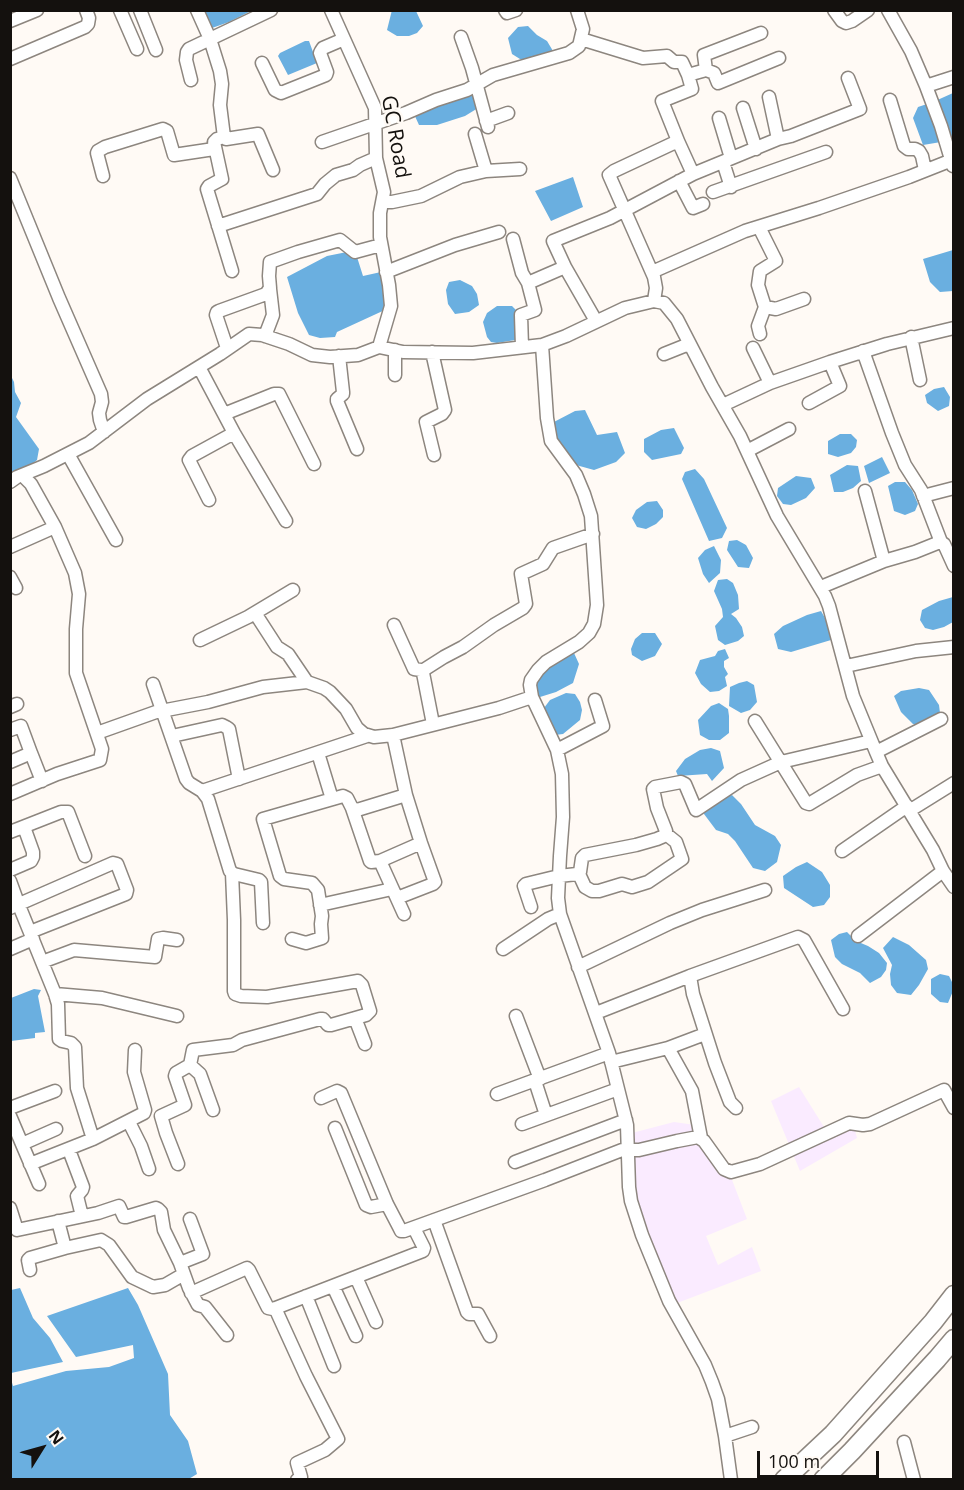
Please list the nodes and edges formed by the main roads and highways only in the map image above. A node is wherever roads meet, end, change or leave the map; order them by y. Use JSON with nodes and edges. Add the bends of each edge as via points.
{"nodes":[{"id":1,"x":954,"y":1295,"type":"edge"},
{"id":2,"x":954,"y":1340,"type":"edge"},
{"id":3,"x":784,"y":1479,"type":"edge"},
{"id":4,"x":823,"y":1479,"type":"edge"}],
"edges":[{"from":1,"to":3,"type":"highway","via":[[833,1434]]},
{"from":2,"to":4,"type":"highway"}]}
